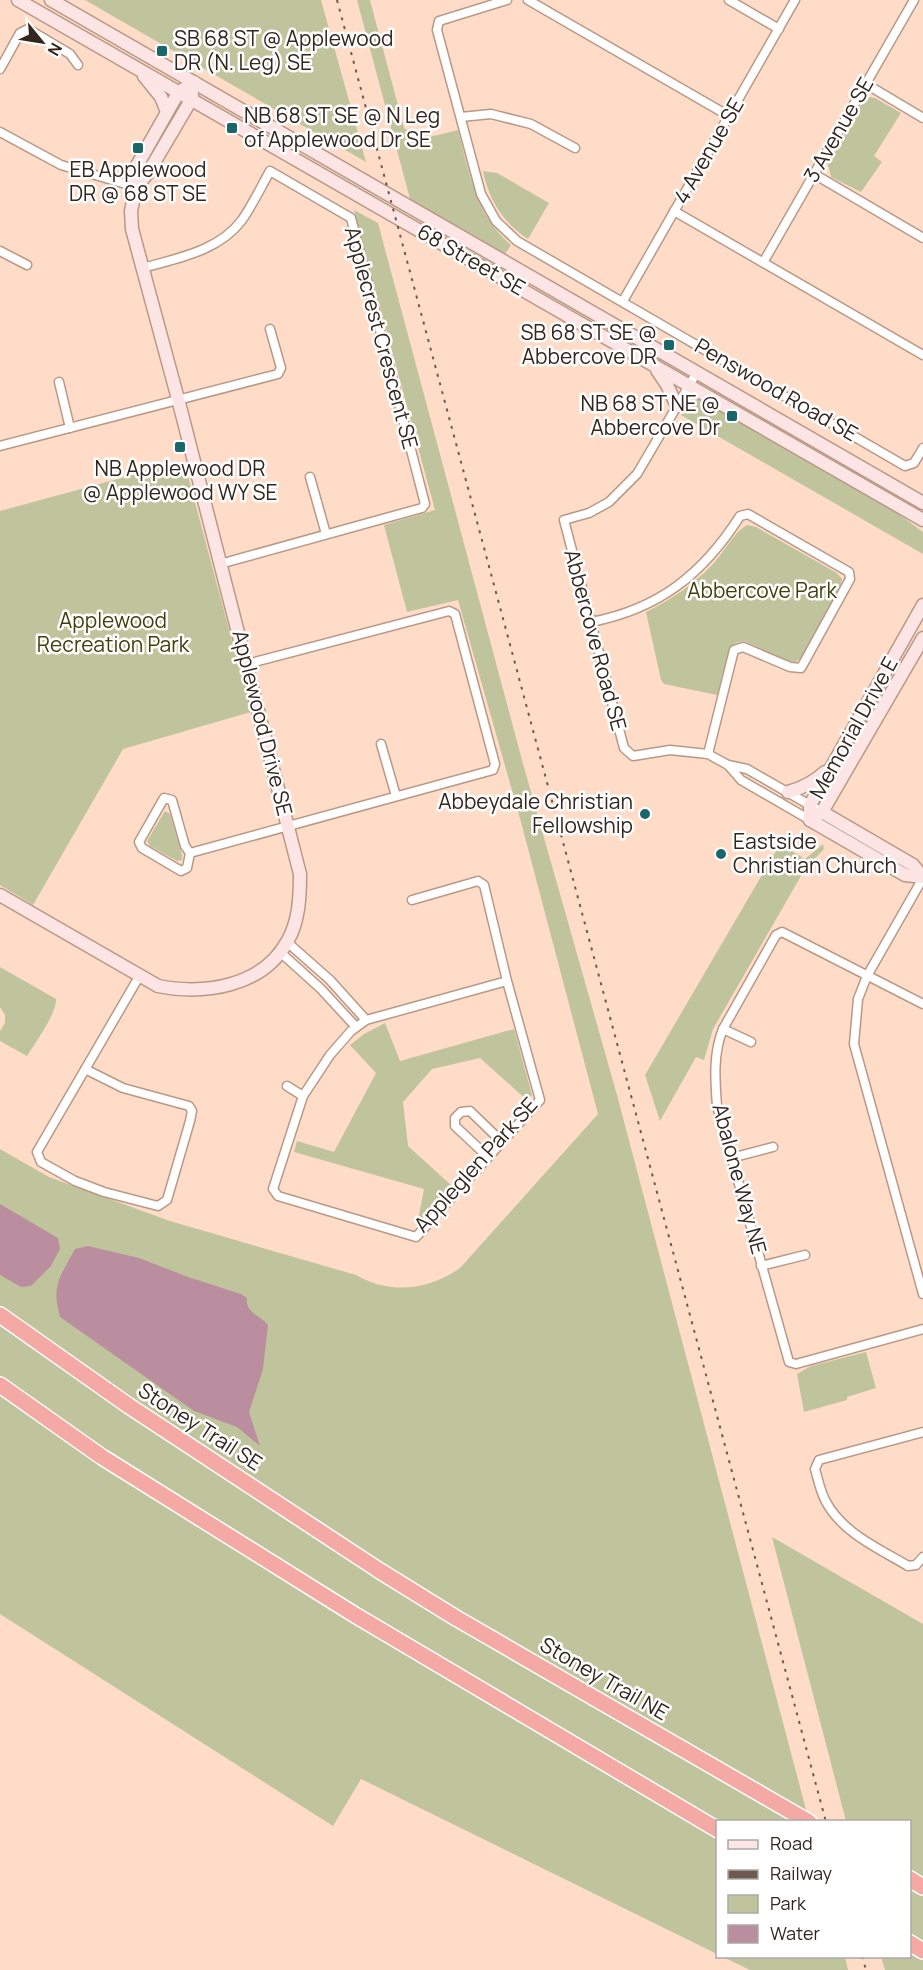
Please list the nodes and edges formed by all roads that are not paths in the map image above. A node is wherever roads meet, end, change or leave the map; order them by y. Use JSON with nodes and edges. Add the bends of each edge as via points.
{"nodes":[{"id":1,"x":18,"y":0,"type":"edge"},
{"id":2,"x":51,"y":0,"type":"edge"},
{"id":3,"x":507,"y":0,"type":"edge"},
{"id":4,"x":528,"y":0,"type":"edge"},
{"id":5,"x":729,"y":0,"type":"edge"},
{"id":6,"x":795,"y":0,"type":"edge"},
{"id":7,"x":914,"y":0,"type":"edge"},
{"id":8,"x":779,"y":29,"type":"junction"},
{"id":9,"x":78,"y":64,"type":"dead end"},
{"id":10,"x":0,"y":69,"type":"edge"},
{"id":11,"x":139,"y":70,"type":"junction"},
{"id":12,"x":194,"y":82,"type":"junction"},
{"id":13,"x":866,"y":84,"type":"junction"},
{"id":14,"x":178,"y":93,"type":"junction"},
{"id":15,"x":191,"y":100,"type":"junction"},
{"id":16,"x":167,"y":112,"type":"junction"},
{"id":17,"x":729,"y":116,"type":"junction"},
{"id":18,"x":461,"y":117,"type":"junction"},
{"id":19,"x":923,"y":118,"type":"edge"},
{"id":20,"x":0,"y":132,"type":"edge"},
{"id":21,"x":575,"y":148,"type":"dead end"},
{"id":22,"x":814,"y":174,"type":"junction"},
{"id":23,"x":135,"y":187,"type":"junction"},
{"id":24,"x":675,"y":211,"type":"junction"},
{"id":25,"x":923,"y":238,"type":"edge"},
{"id":26,"x":0,"y":251,"type":"edge"},
{"id":27,"x":764,"y":261,"type":"junction"},
{"id":28,"x":27,"y":265,"type":"dead end"},
{"id":29,"x":143,"y":268,"type":"junction"},
{"id":30,"x":622,"y":301,"type":"junction"},
{"id":31,"x":270,"y":329,"type":"dead end"},
{"id":32,"x":923,"y":355,"type":"edge"},
{"id":33,"x":655,"y":366,"type":"junction"},
{"id":34,"x":697,"y":372,"type":"junction"},
{"id":35,"x":58,"y":382,"type":"dead end"},
{"id":36,"x":689,"y":386,"type":"junction"},
{"id":37,"x":178,"y":399,"type":"junction"},
{"id":38,"x":677,"y":406,"type":"junction"},
{"id":39,"x":70,"y":428,"type":"junction"},
{"id":40,"x":0,"y":446,"type":"edge"},
{"id":41,"x":923,"y":448,"type":"edge"},
{"id":42,"x":310,"y":477,"type":"dead end"},
{"id":43,"x":923,"y":503,"type":"edge"},
{"id":44,"x":923,"y":520,"type":"edge"},
{"id":45,"x":326,"y":534,"type":"junction"},
{"id":46,"x":220,"y":564,"type":"junction"},
{"id":47,"x":923,"y":605,"type":"edge"},
{"id":48,"x":591,"y":622,"type":"junction"},
{"id":49,"x":923,"y":638,"type":"edge"},
{"id":50,"x":247,"y":664,"type":"junction"},
{"id":51,"x":381,"y":744,"type":"dead end"},
{"id":52,"x":708,"y":754,"type":"junction"},
{"id":53,"x":728,"y":765,"type":"junction"},
{"id":54,"x":832,"y":765,"type":"junction"},
{"id":55,"x":788,"y":792,"type":"junction"},
{"id":56,"x":396,"y":796,"type":"junction"},
{"id":57,"x":810,"y":805,"type":"junction"},
{"id":58,"x":822,"y":812,"type":"junction"},
{"id":59,"x":810,"y":820,"type":"junction"},
{"id":60,"x":288,"y":825,"type":"junction"},
{"id":61,"x":190,"y":853,"type":"junction"},
{"id":62,"x":923,"y":878,"type":"edge"},
{"id":63,"x":0,"y":895,"type":"edge"},
{"id":64,"x":412,"y":900,"type":"dead end"},
{"id":65,"x":284,"y":947,"type":"junction"},
{"id":66,"x":140,"y":975,"type":"junction"},
{"id":67,"x":867,"y":976,"type":"junction"},
{"id":68,"x":330,"y":980,"type":"junction"},
{"id":69,"x":507,"y":981,"type":"junction"},
{"id":70,"x":321,"y":989,"type":"junction"},
{"id":71,"x":923,"y":1004,"type":"edge"},
{"id":72,"x":366,"y":1020,"type":"junction"},
{"id":73,"x":356,"y":1027,"type":"junction"},
{"id":74,"x":723,"y":1029,"type":"junction"},
{"id":75,"x":751,"y":1042,"type":"dead end"},
{"id":76,"x":86,"y":1069,"type":"junction"},
{"id":77,"x":287,"y":1086,"type":"dead end"},
{"id":78,"x":303,"y":1096,"type":"junction"},
{"id":79,"x":501,"y":1141,"type":"junction"},
{"id":80,"x":773,"y":1147,"type":"dead end"},
{"id":81,"x":487,"y":1156,"type":"junction"},
{"id":82,"x":731,"y":1158,"type":"junction"},
{"id":83,"x":805,"y":1254,"type":"dead end"},
{"id":84,"x":762,"y":1266,"type":"junction"},
{"id":85,"x":923,"y":1294,"type":"edge"},
{"id":86,"x":0,"y":1315,"type":"edge"},
{"id":87,"x":923,"y":1329,"type":"edge"},
{"id":88,"x":0,"y":1385,"type":"edge"},
{"id":89,"x":923,"y":1432,"type":"edge"},
{"id":90,"x":923,"y":1557,"type":"edge"},
{"id":91,"x":380,"y":1571,"type":"joint"},
{"id":92,"x":807,"y":1820,"type":"edge"},
{"id":93,"x":716,"y":1829,"type":"edge"}],
"edges":[{"from":1,"to":11,"type":"main road","name":"68 Street SE"},
{"from":2,"to":12,"type":"main road","name":"68 Street SE"},
{"from":3,"to":18,"type":"street","via":[[440,21],[437,30]]},
{"from":4,"to":17,"type":"street"},
{"from":5,"to":8,"type":"street"},
{"from":6,"to":8,"type":"street","name":"4 Avenue SE"},
{"from":7,"to":13,"type":"street","name":"3 Avenue SE"},
{"from":8,"to":17,"type":"street","name":"4 Avenue SE"},
{"from":9,"to":10,"type":"street","via":[[70,54],[28,29],[20,33]]},
{"from":11,"to":14,"type":"main road","name":"68 Street SE"},
{"from":11,"to":16,"type":"main road","via":[[161,97]]},
{"from":12,"to":14,"type":"main road","name":"Applewood Drive SE"},
{"from":12,"to":15,"type":"main road"},
{"from":12,"to":34,"type":"main road","name":"68 Street SE"},
{"from":13,"to":19,"type":"street"},
{"from":13,"to":22,"type":"street","name":"3 Avenue SE"},
{"from":14,"to":15,"type":"main road","name":"68 Street SE"},
{"from":14,"to":16,"type":"main road","name":"Applewood Drive SE"},
{"from":15,"to":23,"type":"main road","via":[[148,173]]},
{"from":15,"to":33,"type":"main road","name":"68 Street SE"},
{"from":16,"to":23,"type":"main road","name":"Applewood Drive SE","via":[[135,169]]},
{"from":17,"to":24,"type":"street","name":"4 Avenue SE"},
{"from":18,"to":21,"type":"street","via":[[491,114],[531,124]]},
{"from":18,"to":30,"type":"street","via":[[481,194],[496,221],[517,241]]},
{"from":20,"to":23,"type":"street","via":[[61,165]]},
{"from":22,"to":25,"type":"street"},
{"from":22,"to":27,"type":"street","name":"3 Avenue SE"},
{"from":23,"to":29,"type":"main road","name":"Applewood Drive SE","via":[[132,229]]},
{"from":24,"to":27,"type":"street"},
{"from":24,"to":30,"type":"street","name":"4 Avenue SE"},
{"from":26,"to":28,"type":"street"},
{"from":27,"to":32,"type":"street"},
{"from":29,"to":37,"type":"main road","name":"Applewood Drive SE"},
{"from":29,"to":45,"type":"street","name":"Applecrest Crescent SE","via":[[218,242],[241,221],[270,171],[351,218],[425,504]]},
{"from":30,"to":41,"type":"street","name":"Penswood Road SE","via":[[905,466],[914,463]]},
{"from":31,"to":37,"type":"street","via":[[281,368],[278,374]]},
{"from":33,"to":36,"type":"main road","name":"68 Street SE"},
{"from":33,"to":38,"type":"main road"},
{"from":34,"to":36,"type":"street"},
{"from":34,"to":43,"type":"main road","name":"68 Street SE"},
{"from":35,"to":39,"type":"street"},
{"from":36,"to":38,"type":"street"},
{"from":36,"to":44,"type":"main road","name":"68 Street SE"},
{"from":37,"to":39,"type":"street"},
{"from":37,"to":46,"type":"main road","name":"Applewood Drive SE"},
{"from":38,"to":48,"type":"street","name":"Abbercove Road SE","via":[[637,474],[621,491],[589,513],[564,520]]},
{"from":39,"to":40,"type":"street"},
{"from":42,"to":45,"type":"street"},
{"from":45,"to":46,"type":"street","name":"Applecrest Crescent SE"},
{"from":46,"to":50,"type":"main road","name":"Applewood Drive SE"},
{"from":47,"to":54,"type":"main road","name":"Memorial Drive E"},
{"from":48,"to":52,"type":"street","name":"Abbercove Road SE","via":[[624,748],[633,756],[670,750]]},
{"from":48,"to":52,"type":"street","via":[[616,617],[666,594],[696,571],[723,543],[740,516],[748,514],[849,572],[850,579],[801,668],[743,647],[735,650]]},
{"from":49,"to":58,"type":"main road","name":"Memorial Drive E"},
{"from":50,"to":56,"type":"street","via":[[449,610],[455,614],[495,764],[493,770]]},
{"from":50,"to":60,"type":"main road","name":"Applewood Drive SE"},
{"from":51,"to":56,"type":"street"},
{"from":52,"to":53,"type":"street"},
{"from":53,"to":55,"type":"street","via":[[747,769]]},
{"from":53,"to":59,"type":"street","via":[[741,780]]},
{"from":54,"to":55,"type":"main road","via":[[816,779]]},
{"from":54,"to":57,"type":"main road","name":"Memorial Drive E"},
{"from":55,"to":57,"type":"street"},
{"from":56,"to":60,"type":"street"},
{"from":57,"to":58,"type":"street"},
{"from":57,"to":59,"type":"main road","name":"Memorial Drive E"},
{"from":58,"to":59,"type":"main road","name":"Memorial Drive E"},
{"from":58,"to":62,"type":"main road","via":[[913,865]]},
{"from":59,"to":62,"type":"main road","via":[[905,875]]},
{"from":60,"to":61,"type":"street"},
{"from":60,"to":65,"type":"main road","name":"Applewood Drive SE","via":[[300,874],[300,896],[296,920]]},
{"from":61,"to":61,"type":"street","via":[[187,868],[181,871],[142,848],[139,842],[164,798],[172,800]]},
{"from":62,"to":67,"type":"street"},
{"from":63,"to":66,"type":"main road","name":"Applewood Drive SE"},
{"from":64,"to":69,"type":"street","via":[[478,881],[484,885]]},
{"from":65,"to":66,"type":"main road","name":"Applewood Drive SE","via":[[265,967],[244,979],[213,988],[180,990],[158,986]]},
{"from":65,"to":68,"type":"street"},
{"from":65,"to":70,"type":"street"},
{"from":66,"to":76,"type":"street"},
{"from":67,"to":71,"type":"street"},
{"from":67,"to":74,"type":"street","name":"Abalone Way NE","via":[[782,932],[776,935]]},
{"from":67,"to":85,"type":"street","via":[[858,999],[854,1044]]},
{"from":68,"to":70,"type":"street"},
{"from":68,"to":72,"type":"street"},
{"from":69,"to":72,"type":"street","name":"Appleglen Park SE"},
{"from":69,"to":79,"type":"street","name":"Appleglen Park SE","via":[[540,1100]]},
{"from":70,"to":73,"type":"street"},
{"from":72,"to":73,"type":"street","name":"Appleglen Park SE"},
{"from":73,"to":78,"type":"street","name":"Appleglen Park SE","via":[[330,1055]]},
{"from":74,"to":75,"type":"street"},
{"from":74,"to":82,"type":"street","name":"Abalone Way NE","via":[[714,1072],[717,1106]]},
{"from":76,"to":76,"type":"street","via":[[37,1152],[41,1162],[104,1192],[158,1206],[167,1200],[190,1121],[189,1106],[123,1088]]},
{"from":77,"to":78,"type":"street"},
{"from":78,"to":81,"type":"street","name":"Appleglen Park SE","via":[[273,1189],[278,1196],[416,1237]]},
{"from":79,"to":81,"type":"street","name":"Appleglen Park SE"},
{"from":79,"to":81,"type":"street","via":[[470,1111],[455,1118],[455,1126]]},
{"from":80,"to":82,"type":"street"},
{"from":82,"to":84,"type":"street","name":"Abalone Way NE"},
{"from":83,"to":84,"type":"street"},
{"from":84,"to":87,"type":"street","name":"Abalone Way NE","via":[[789,1362],[796,1364]]},
{"from":86,"to":91,"type":"highway","name":"Stoney Trail SE","via":[[129,1406]]},
{"from":88,"to":93,"type":"highway","via":[[102,1457],[354,1615]]},
{"from":89,"to":90,"type":"street","via":[[819,1460],[815,1469],[824,1499],[852,1532],[908,1566],[916,1565]]},
{"from":91,"to":92,"type":"highway","name":"Stoney Trail NE"}]}
